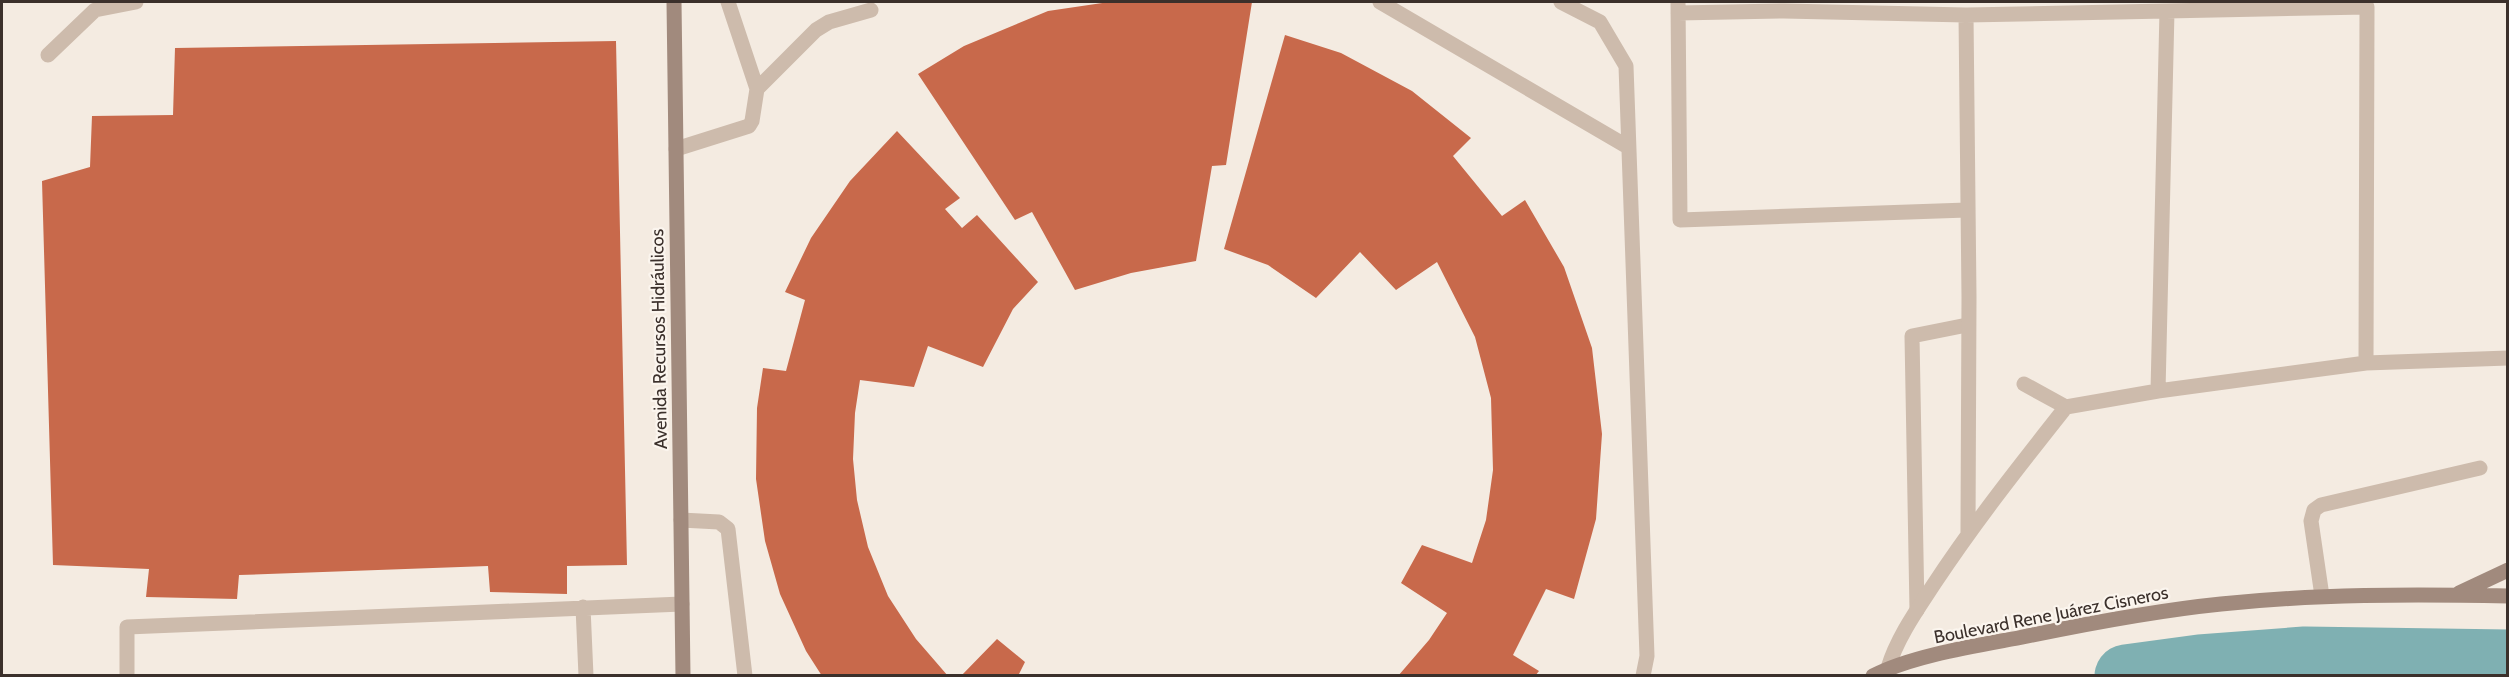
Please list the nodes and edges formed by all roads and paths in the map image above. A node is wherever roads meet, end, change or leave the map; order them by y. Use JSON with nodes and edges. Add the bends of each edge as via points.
{"nodes":[{"id":1,"x":136,"y":2,"type":"edge"},
{"id":2,"x":674,"y":2,"type":"edge"},
{"id":3,"x":728,"y":2,"type":"edge"},
{"id":4,"x":1380,"y":2,"type":"edge"},
{"id":5,"x":1561,"y":2,"type":"edge"},
{"id":6,"x":1678,"y":7,"type":"edge"},
{"id":7,"x":871,"y":10,"type":"dead end"},
{"id":8,"x":2167,"y":11,"type":"junction"},
{"id":9,"x":1966,"y":15,"type":"junction"},
{"id":10,"x":48,"y":55,"type":"dead end"},
{"id":11,"x":757,"y":88,"type":"junction"},
{"id":12,"x":1628,"y":147,"type":"junction"},
{"id":13,"x":676,"y":149,"type":"junction"},
{"id":14,"x":1967,"y":210,"type":"junction"},
{"id":15,"x":1967,"y":325,"type":"junction"},
{"id":16,"x":2508,"y":358,"type":"edge"},
{"id":17,"x":2366,"y":363,"type":"junction"},
{"id":18,"x":2024,"y":384,"type":"dead end"},
{"id":19,"x":2158,"y":391,"type":"junction"},
{"id":20,"x":2066,"y":407,"type":"junction"},
{"id":21,"x":2480,"y":468,"type":"dead end"},
{"id":22,"x":681,"y":520,"type":"junction"},
{"id":23,"x":1968,"y":532,"type":"junction"},
{"id":24,"x":2508,"y":570,"type":"edge"},
{"id":25,"x":2454,"y":595,"type":"junction"},
{"id":26,"x":2322,"y":596,"type":"junction"},
{"id":27,"x":2508,"y":596,"type":"edge"},
{"id":28,"x":682,"y":604,"type":"junction"},
{"id":29,"x":583,"y":607,"type":"junction"},
{"id":30,"x":1917,"y":610,"type":"junction"},
{"id":31,"x":1888,"y":668,"type":"junction"},
{"id":32,"x":748,"y":672,"type":"edge"},
{"id":33,"x":128,"y":675,"type":"edge"},
{"id":34,"x":586,"y":675,"type":"edge"},
{"id":35,"x":683,"y":675,"type":"edge"},
{"id":36,"x":1643,"y":675,"type":"edge"},
{"id":37,"x":1873,"y":675,"type":"edge"}],
"edges":[{"from":1,"to":10,"type":"street","via":[[95,10]]},
{"from":2,"to":13,"type":"main road","name":"Avenida Recursos Hidráulicos"},
{"from":3,"to":11,"type":"street"},
{"from":4,"to":12,"type":"street"},
{"from":5,"to":12,"type":"street","via":[[1600,22],[1626,66]]},
{"from":6,"to":9,"type":"street"},
{"from":6,"to":14,"type":"street","via":[[1680,220]]},
{"from":7,"to":11,"type":"street","via":[[829,22],[816,30]]},
{"from":8,"to":9,"type":"street"},
{"from":8,"to":17,"type":"street","via":[[2367,7]]},
{"from":8,"to":19,"type":"street"},
{"from":9,"to":14,"type":"street"},
{"from":11,"to":13,"type":"street","via":[[749,126]]},
{"from":12,"to":36,"type":"street","via":[[1647,656]]},
{"from":13,"to":22,"type":"main road","name":"Avenida Recursos Hidráulicos"},
{"from":14,"to":15,"type":"street"},
{"from":15,"to":23,"type":"street"},
{"from":15,"to":30,"type":"street","via":[[1912,336]]},
{"from":16,"to":17,"type":"street"},
{"from":17,"to":19,"type":"street"},
{"from":18,"to":20,"type":"street"},
{"from":19,"to":20,"type":"street"},
{"from":20,"to":23,"type":"street"},
{"from":21,"to":26,"type":"street","via":[[2314,510],[2311,521]]},
{"from":22,"to":28,"type":"main road","name":"Avenida Recursos Hidráulicos"},
{"from":22,"to":32,"type":"street","via":[[719,522],[728,529]]},
{"from":23,"to":30,"type":"street"},
{"from":24,"to":25,"type":"main road","name":"Boulevard Rene Juárez Cisneros"},
{"from":25,"to":26,"type":"main road","name":"Boulevard Rene Juárez Cisneros"},
{"from":25,"to":27,"type":"main road","name":"Boulevard Rene Juárez Cisneros"},
{"from":26,"to":31,"type":"main road","name":"Boulevard Rene Juárez Cisneros","via":[[2220,604],[2105,620]]},
{"from":28,"to":29,"type":"street"},
{"from":28,"to":35,"type":"main road","name":"Avenida Recursos Hidráulicos"},
{"from":29,"to":33,"type":"street","via":[[127,627]]},
{"from":29,"to":34,"type":"street"},
{"from":30,"to":31,"type":"street"},
{"from":31,"to":37,"type":"main road","name":"Boulevard Rene Juárez Cisneros"}]}
